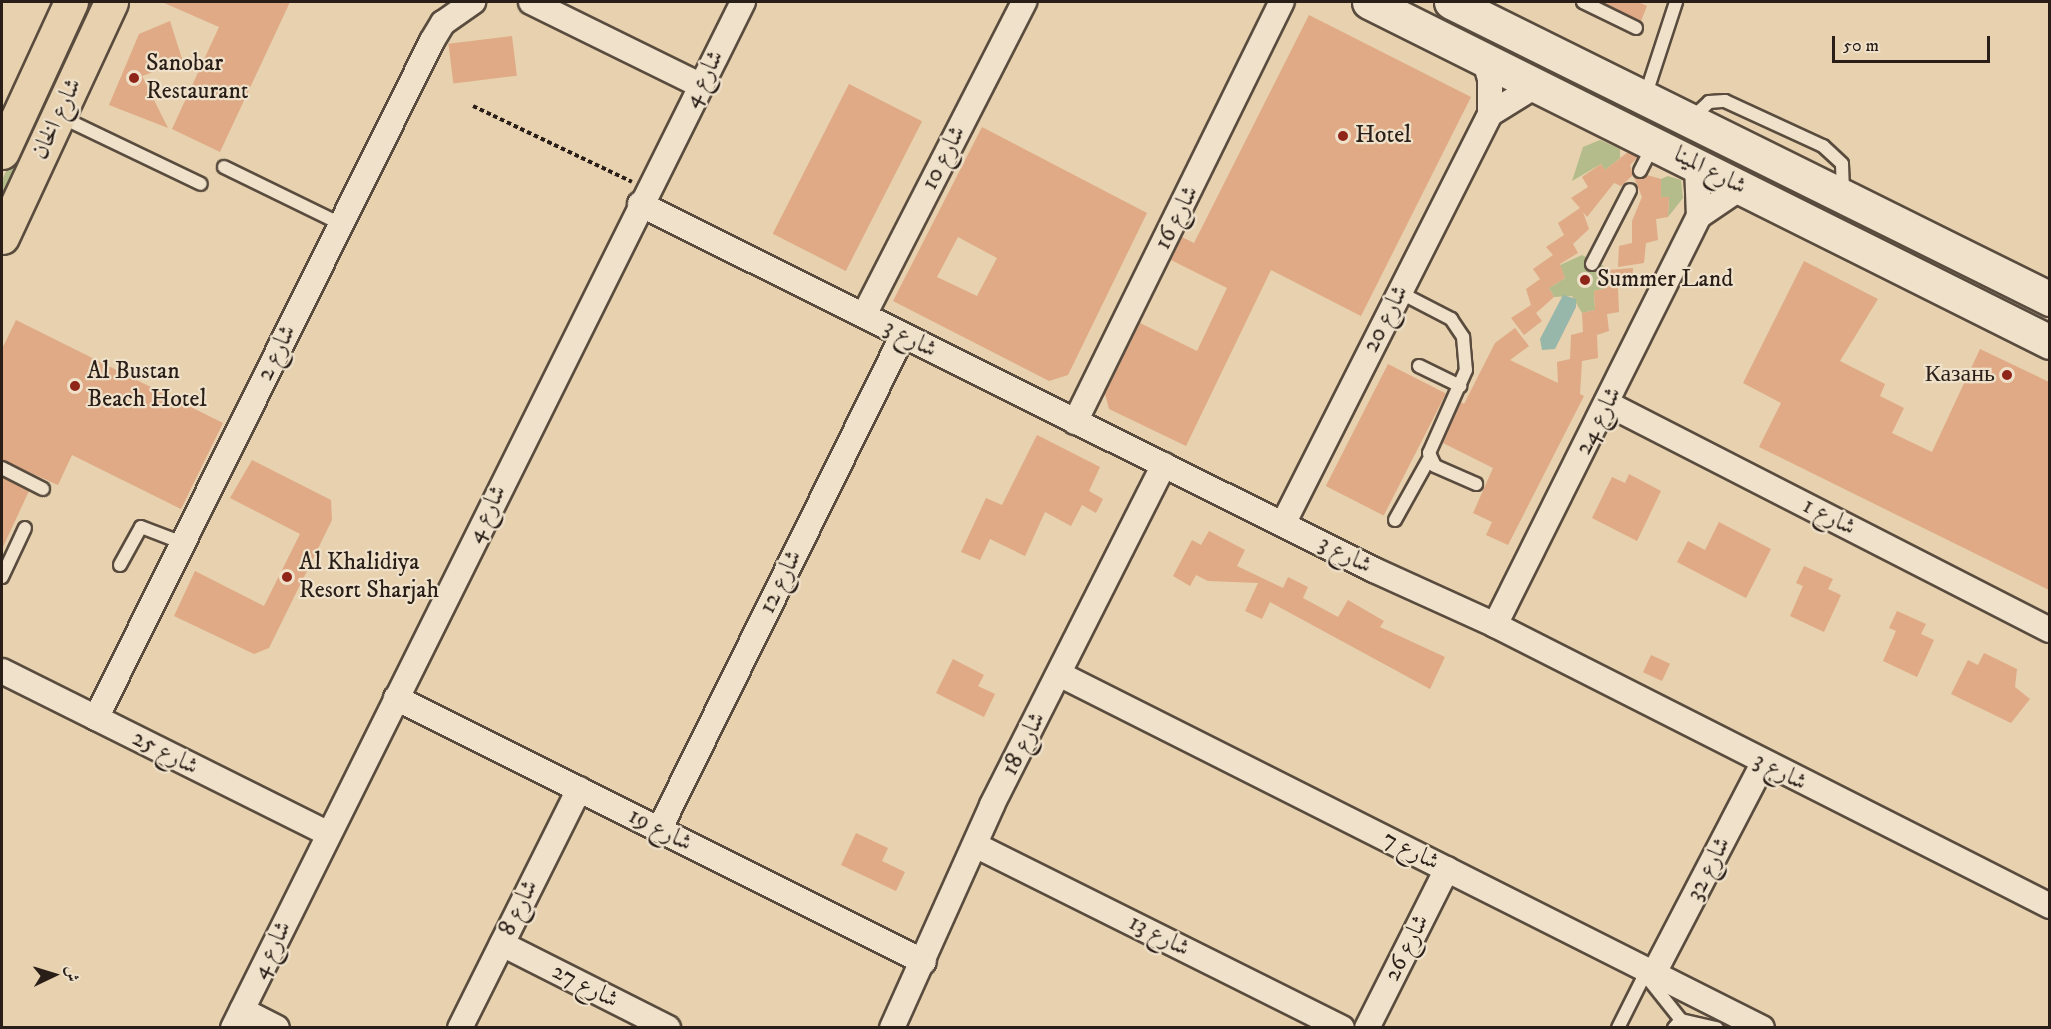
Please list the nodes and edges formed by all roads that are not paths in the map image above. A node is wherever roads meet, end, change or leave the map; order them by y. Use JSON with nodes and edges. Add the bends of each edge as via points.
{"nodes":[{"id":1,"x":71,"y":2,"type":"edge"},
{"id":2,"x":111,"y":2,"type":"edge"},
{"id":3,"x":473,"y":2,"type":"edge"},
{"id":4,"x":531,"y":2,"type":"edge"},
{"id":5,"x":743,"y":2,"type":"edge"},
{"id":6,"x":1024,"y":2,"type":"edge"},
{"id":7,"x":1369,"y":2,"type":"edge"},
{"id":8,"x":1451,"y":2,"type":"edge"},
{"id":9,"x":1583,"y":2,"type":"edge"},
{"id":10,"x":1676,"y":2,"type":"edge"},
{"id":11,"x":1285,"y":6,"type":"edge"},
{"id":12,"x":1636,"y":28,"type":"dead end"},
{"id":13,"x":1484,"y":58,"type":"junction"},
{"id":14,"x":1537,"y":85,"type":"junction"},
{"id":15,"x":700,"y":86,"type":"junction"},
{"id":16,"x":1644,"y":98,"type":"junction"},
{"id":17,"x":1490,"y":114,"type":"junction"},
{"id":18,"x":59,"y":116,"type":"junction"},
{"id":19,"x":2,"y":152,"type":"edge"},
{"id":20,"x":1697,"y":165,"type":"junction"},
{"id":21,"x":224,"y":167,"type":"dead end"},
{"id":22,"x":201,"y":184,"type":"dead end"},
{"id":23,"x":1742,"y":187,"type":"junction"},
{"id":24,"x":1630,"y":190,"type":"dead end"},
{"id":25,"x":644,"y":197,"type":"junction"},
{"id":26,"x":1699,"y":216,"type":"junction"},
{"id":27,"x":341,"y":224,"type":"junction"},
{"id":28,"x":2,"y":237,"type":"edge"},
{"id":29,"x":1592,"y":264,"type":"dead end"},
{"id":30,"x":1399,"y":292,"type":"junction"},
{"id":31,"x":2049,"y":299,"type":"edge"},
{"id":32,"x":864,"y":315,"type":"junction"},
{"id":33,"x":1998,"y":316,"type":"junction"},
{"id":34,"x":2049,"y":322,"type":"edge"},
{"id":35,"x":903,"y":335,"type":"junction"},
{"id":36,"x":2049,"y":342,"type":"edge"},
{"id":37,"x":1419,"y":366,"type":"dead end"},
{"id":38,"x":1460,"y":386,"type":"junction"},
{"id":39,"x":1608,"y":404,"type":"junction"},
{"id":40,"x":1075,"y":422,"type":"junction"},
{"id":41,"x":1430,"y":459,"type":"junction"},
{"id":42,"x":1164,"y":465,"type":"junction"},
{"id":43,"x":2,"y":468,"type":"edge"},
{"id":44,"x":1476,"y":484,"type":"dead end"},
{"id":45,"x":43,"y":489,"type":"dead end"},
{"id":46,"x":1395,"y":520,"type":"dead end"},
{"id":47,"x":1283,"y":524,"type":"junction"},
{"id":48,"x":25,"y":528,"type":"dead end"},
{"id":49,"x":183,"y":543,"type":"junction"},
{"id":50,"x":120,"y":565,"type":"dead end"},
{"id":51,"x":2,"y":577,"type":"edge"},
{"id":52,"x":1495,"y":625,"type":"junction"},
{"id":53,"x":2049,"y":630,"type":"edge"},
{"id":54,"x":2,"y":671,"type":"edge"},
{"id":55,"x":1059,"y":674,"type":"junction"},
{"id":56,"x":396,"y":698,"type":"junction"},
{"id":57,"x":96,"y":718,"type":"junction"},
{"id":58,"x":1763,"y":764,"type":"junction"},
{"id":59,"x":579,"y":789,"type":"junction"},
{"id":60,"x":659,"y":830,"type":"junction"},
{"id":61,"x":328,"y":834,"type":"junction"},
{"id":62,"x":975,"y":845,"type":"junction"},
{"id":63,"x":1447,"y":869,"type":"junction"},
{"id":64,"x":2049,"y":906,"type":"edge"},
{"id":65,"x":501,"y":944,"type":"junction"},
{"id":66,"x":924,"y":962,"type":"junction"},
{"id":67,"x":1648,"y":973,"type":"junction"},
{"id":68,"x":238,"y":1019,"type":"edge"},
{"id":69,"x":1677,"y":1024,"type":"edge"},
{"id":70,"x":277,"y":1028,"type":"edge"},
{"id":71,"x":460,"y":1028,"type":"edge"},
{"id":72,"x":668,"y":1028,"type":"edge"},
{"id":73,"x":892,"y":1028,"type":"edge"},
{"id":74,"x":1342,"y":1028,"type":"edge"},
{"id":75,"x":1367,"y":1028,"type":"edge"},
{"id":76,"x":1618,"y":1028,"type":"edge"},
{"id":77,"x":1717,"y":1028,"type":"edge"},
{"id":78,"x":1762,"y":1028,"type":"edge"}],
"edges":[{"from":1,"to":19,"type":"main road","name":"شارع الخان"},
{"from":2,"to":18,"type":"main road","name":"شارع الخان"},
{"from":3,"to":27,"type":"street","name":"شارع 2","via":[[443,23],[432,41]]},
{"from":4,"to":15,"type":"street"},
{"from":5,"to":15,"type":"street","name":"شارع 4"},
{"from":6,"to":32,"type":"street","name":"شارع 10"},
{"from":7,"to":13,"type":"main road","name":"شارع المينا"},
{"from":8,"to":16,"type":"main road","name":"شارع المينا"},
{"from":9,"to":12,"type":"lane"},
{"from":10,"to":16,"type":"lane"},
{"from":11,"to":40,"type":"street","name":"شارع 16"},
{"from":13,"to":14,"type":"main road","name":"شارع المينا"},
{"from":13,"to":17,"type":"street","name":"شارع 20","via":[[1490,80]]},
{"from":14,"to":17,"type":"street"},
{"from":14,"to":20,"type":"main road","name":"شارع المينا","via":[[1647,157]]},
{"from":15,"to":25,"type":"street","name":"شارع 4"},
{"from":16,"to":31,"type":"main road","name":"شارع المينا"},
{"from":17,"to":30,"type":"street","name":"شارع 20"},
{"from":18,"to":22,"type":"lane"},
{"from":18,"to":28,"type":"main road","name":"شارع الخان"},
{"from":20,"to":23,"type":"main road","name":"شارع المينا"},
{"from":20,"to":26,"type":"street","name":"شارع 24"},
{"from":21,"to":27,"type":"lane"},
{"from":23,"to":26,"type":"street"},
{"from":23,"to":33,"type":"main road","name":"شارع المينا"},
{"from":24,"to":29,"type":"lane"},
{"from":25,"to":32,"type":"street","name":"شارع 3"},
{"from":25,"to":56,"type":"street","name":"شارع 4"},
{"from":26,"to":39,"type":"street","name":"شارع 24"},
{"from":27,"to":49,"type":"street","name":"شارع 2"},
{"from":30,"to":38,"type":"lane","via":[[1458,328],[1468,359]]},
{"from":30,"to":47,"type":"street","name":"شارع 20"},
{"from":32,"to":35,"type":"street","name":"شارع 3"},
{"from":33,"to":34,"type":"main road","via":[[2021,313]]},
{"from":33,"to":36,"type":"main road","name":"شارع المينا"},
{"from":35,"to":40,"type":"street","name":"شارع 3"},
{"from":35,"to":60,"type":"street","name":"شارع 12"},
{"from":37,"to":38,"type":"lane"},
{"from":38,"to":41,"type":"lane","via":[[1430,448]]},
{"from":39,"to":52,"type":"street","name":"شارع 24"},
{"from":39,"to":53,"type":"street","name":"شارع 1"},
{"from":40,"to":42,"type":"street","name":"شارع 3"},
{"from":41,"to":44,"type":"lane","via":[[1438,468]]},
{"from":41,"to":46,"type":"lane"},
{"from":42,"to":47,"type":"street","name":"شارع 3"},
{"from":42,"to":55,"type":"street","name":"شارع 18"},
{"from":43,"to":45,"type":"lane"},
{"from":47,"to":52,"type":"street","name":"شارع 3"},
{"from":48,"to":51,"type":"lane"},
{"from":49,"to":50,"type":"lane","via":[[143,526]]},
{"from":49,"to":57,"type":"street","name":"شارع 2"},
{"from":52,"to":58,"type":"street","name":"شارع 3"},
{"from":54,"to":57,"type":"street","name":"شارع 25"},
{"from":55,"to":62,"type":"street","name":"شارع 18"},
{"from":55,"to":63,"type":"street","name":"شارع 7"},
{"from":56,"to":59,"type":"street","name":"شارع 19"},
{"from":56,"to":61,"type":"street","name":"شارع 4"},
{"from":57,"to":61,"type":"street","name":"شارع 25"},
{"from":58,"to":64,"type":"street","name":"شارع 3"},
{"from":58,"to":67,"type":"street","name":"شارع 32"},
{"from":59,"to":60,"type":"street","name":"شارع 19"},
{"from":59,"to":65,"type":"street","name":"شارع 8"},
{"from":60,"to":66,"type":"street","name":"شارع 19"},
{"from":61,"to":68,"type":"street","name":"شارع 4"},
{"from":62,"to":66,"type":"street","name":"شارع 18"},
{"from":62,"to":74,"type":"street","name":"شارع 13"},
{"from":63,"to":67,"type":"street","name":"شارع 7"},
{"from":63,"to":75,"type":"street","name":"شارع 26"},
{"from":65,"to":71,"type":"street","name":"شارع 8"},
{"from":65,"to":72,"type":"street","name":"شارع 27"},
{"from":66,"to":73,"type":"street","name":"شارع 18"},
{"from":67,"to":69,"type":"lane","via":[[1661,989]]},
{"from":67,"to":76,"type":"lane"},
{"from":67,"to":78,"type":"street","name":"شارع 7"},
{"from":68,"to":70,"type":"street"},
{"from":69,"to":77,"type":"lane"}]}
